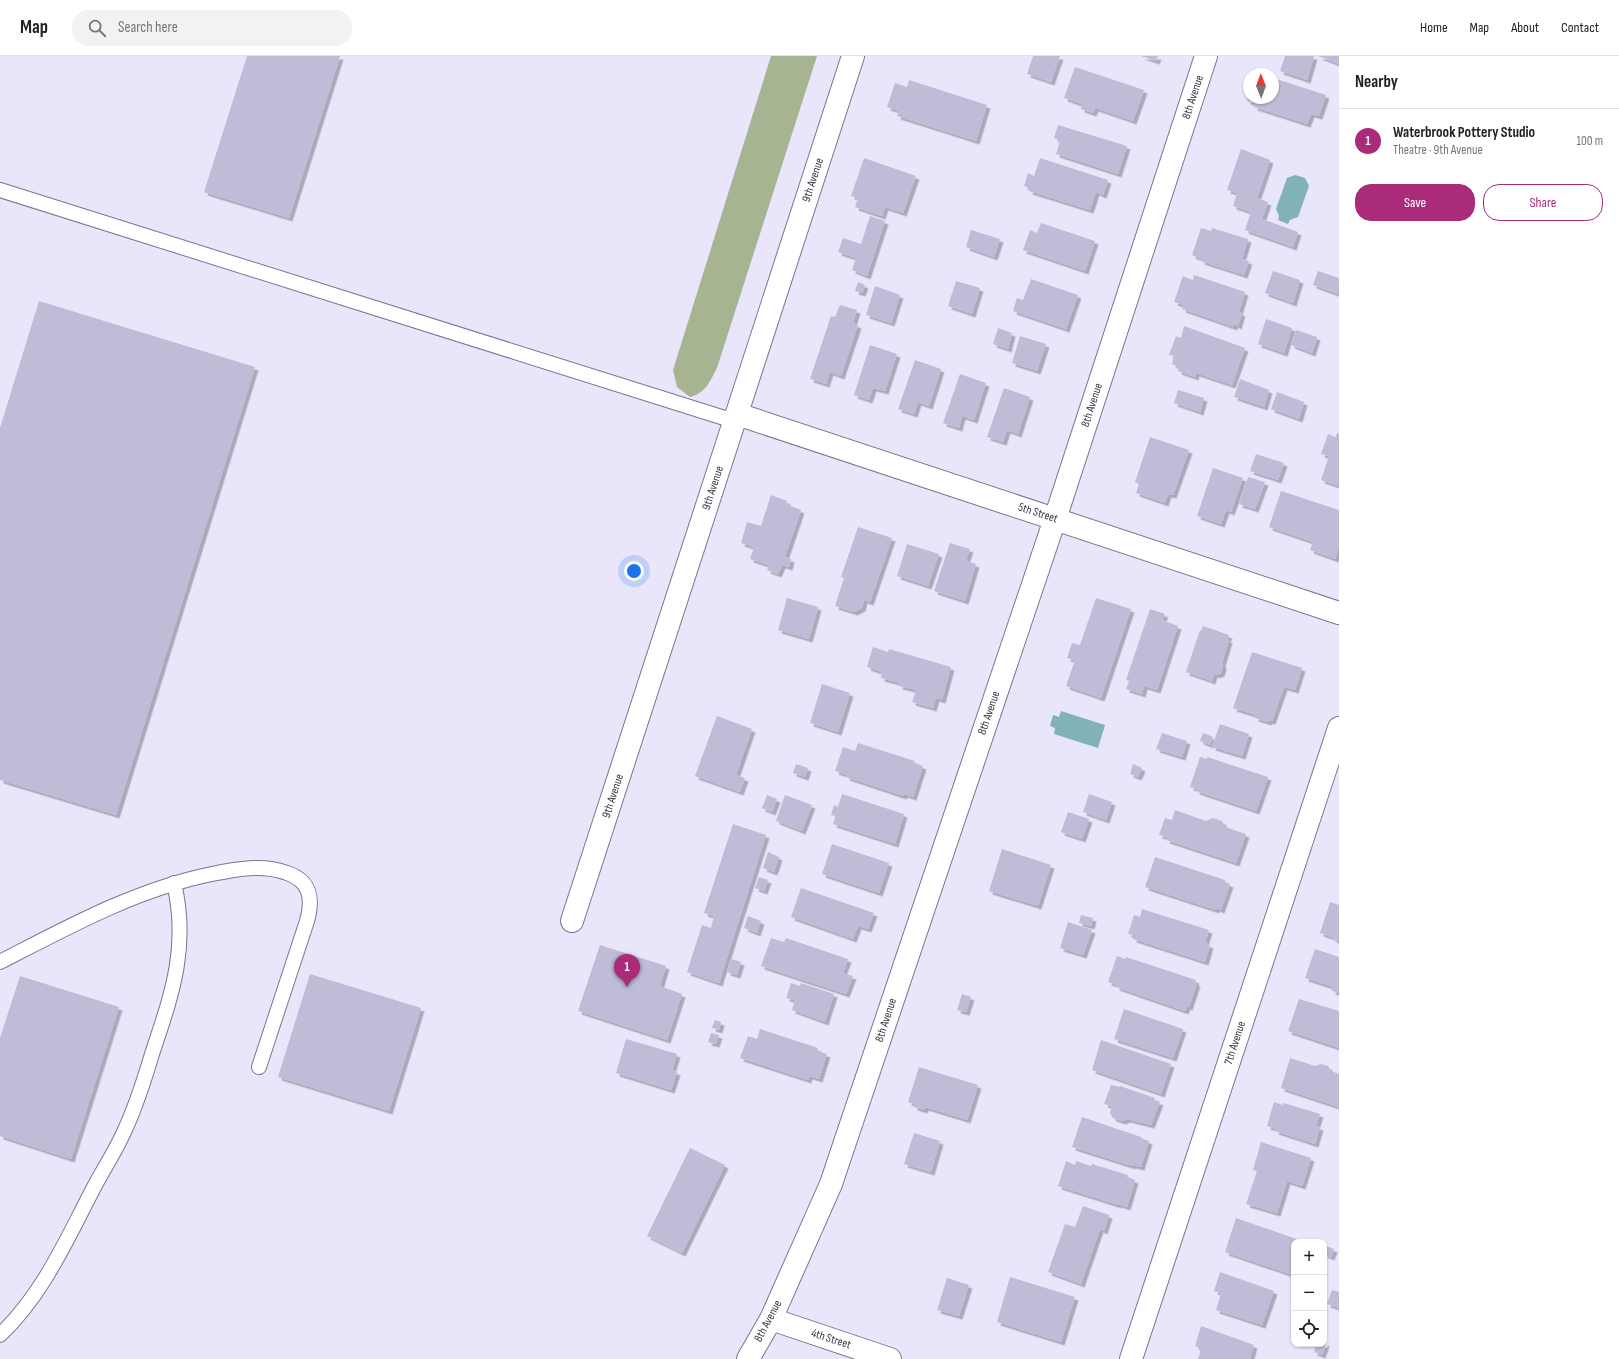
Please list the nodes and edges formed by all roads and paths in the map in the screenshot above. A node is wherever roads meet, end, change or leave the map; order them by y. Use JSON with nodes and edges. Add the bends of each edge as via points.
{"nodes":[{"id":1,"x":854,"y":56,"type":"edge"},
{"id":2,"x":1206,"y":56,"type":"edge"},
{"id":3,"x":0,"y":190,"type":"edge"},
{"id":4,"x":735,"y":417,"type":"junction"},
{"id":5,"x":1055,"y":519,"type":"junction"},
{"id":6,"x":1339,"y":613,"type":"edge"},
{"id":7,"x":1339,"y":728,"type":"edge"},
{"id":8,"x":174,"y":883,"type":"junction"},
{"id":9,"x":572,"y":921,"type":"dead end"},
{"id":10,"x":0,"y":962,"type":"edge"},
{"id":11,"x":259,"y":1067,"type":"dead end"},
{"id":12,"x":771,"y":1319,"type":"junction"},
{"id":13,"x":0,"y":1335,"type":"edge"},
{"id":14,"x":748,"y":1359,"type":"edge"},
{"id":15,"x":890,"y":1359,"type":"edge"},
{"id":16,"x":1131,"y":1359,"type":"edge"}],
"edges":[{"from":1,"to":4,"type":"street","name":"9th Avenue"},
{"from":2,"to":5,"type":"street","name":"8th Avenue"},
{"from":3,"to":4,"type":"lane"},
{"from":4,"to":5,"type":"street","name":"5th Street"},
{"from":4,"to":9,"type":"street","name":"9th Avenue"},
{"from":5,"to":6,"type":"street","name":"5th Street"},
{"from":5,"to":12,"type":"street","name":"8th Avenue","via":[[840,1160]]},
{"from":7,"to":16,"type":"street","name":"7th Avenue"},
{"from":8,"to":10,"type":"lane","via":[[141,894]]},
{"from":8,"to":11,"type":"lane","via":[[242,868],[258,868],[291,874],[300,879],[308,891],[311,905],[309,913]]},
{"from":8,"to":13,"type":"lane","via":[[181,922],[180,954],[169,1003],[140,1093],[123,1134],[51,1270],[16,1320]]},
{"from":12,"to":14,"type":"street","name":"8th Avenue"},
{"from":12,"to":15,"type":"street","name":"4th Street"}]}
